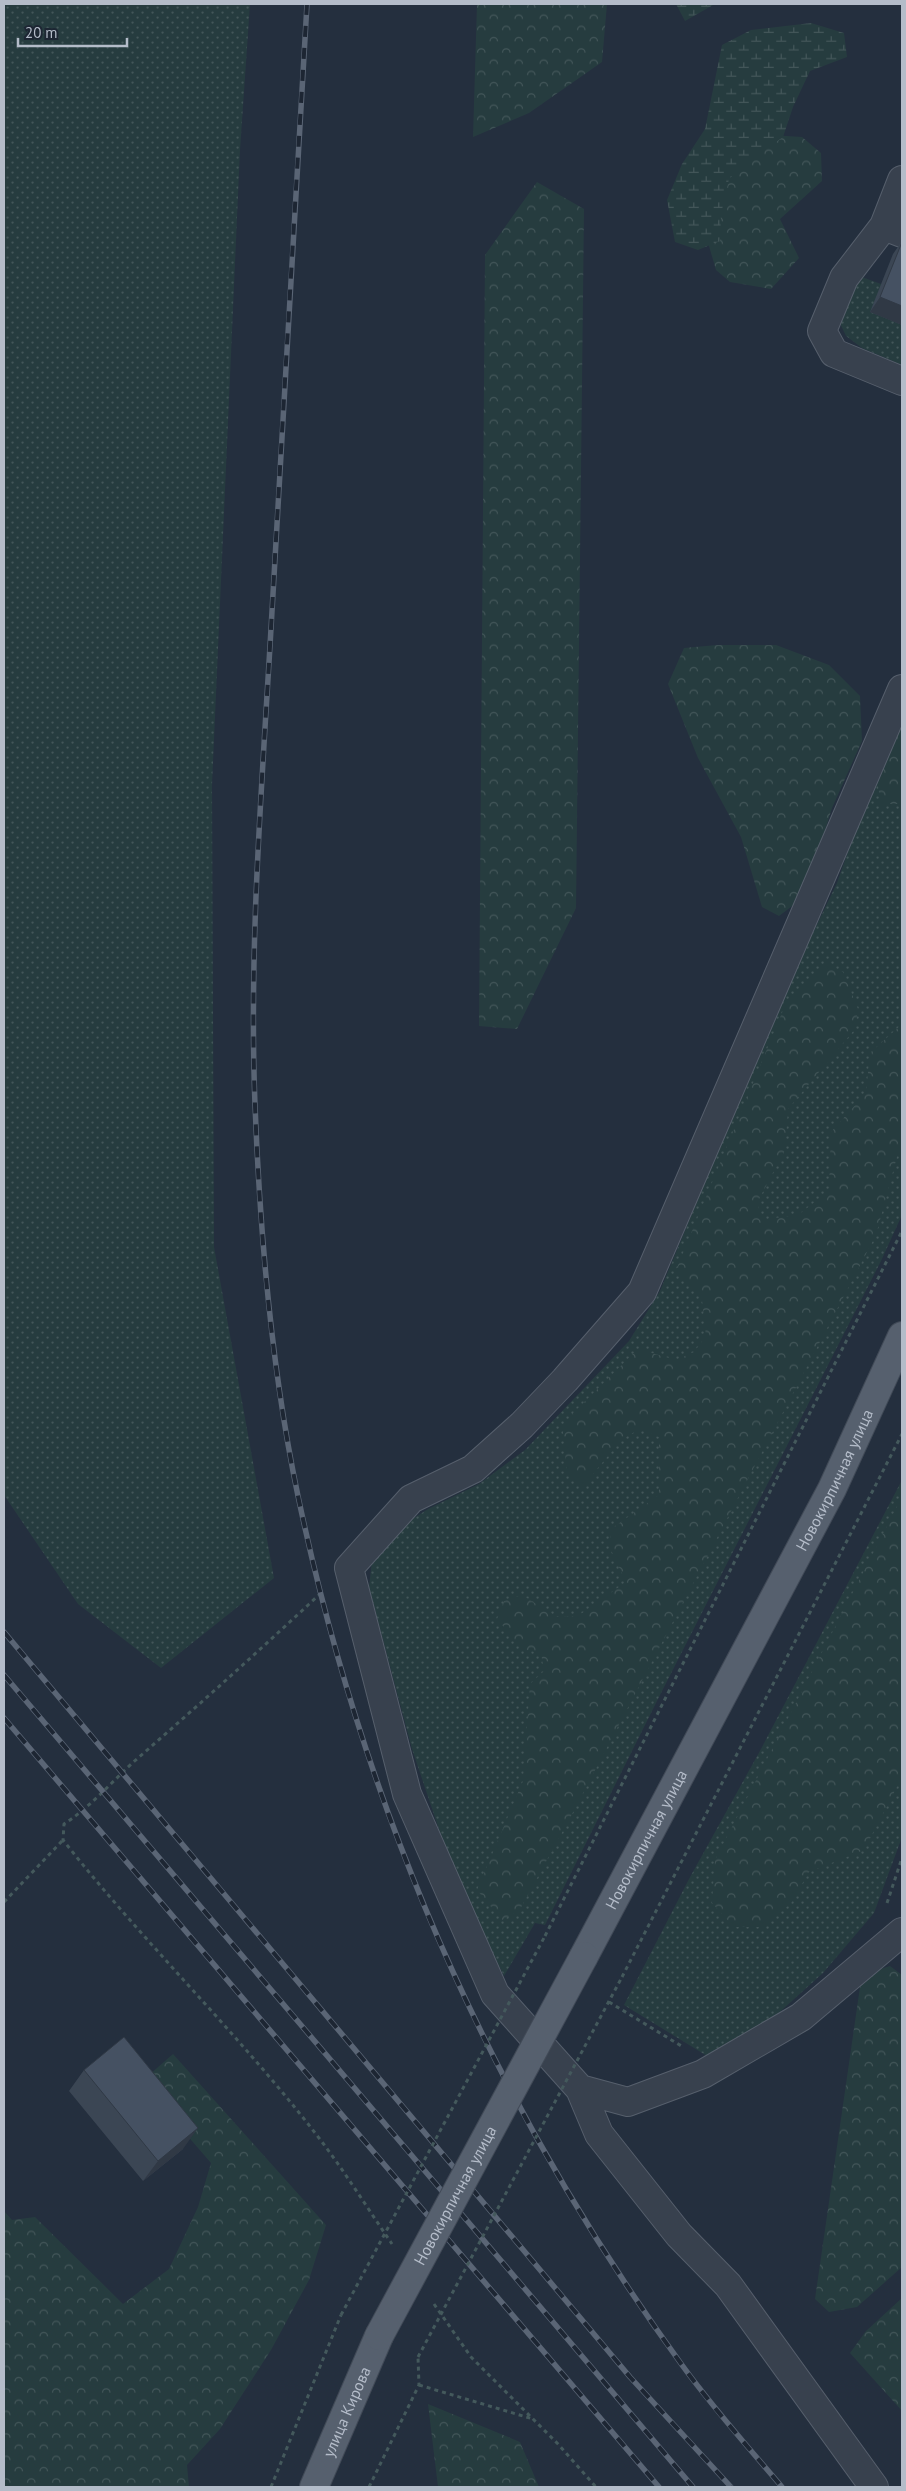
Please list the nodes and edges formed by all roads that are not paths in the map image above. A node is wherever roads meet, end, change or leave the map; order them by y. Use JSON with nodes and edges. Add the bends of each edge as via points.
{"nodes":[{"id":1,"x":902,"y":180,"type":"edge"},
{"id":2,"x":893,"y":229,"type":"edge"},
{"id":3,"x":902,"y":381,"type":"edge"},
{"id":4,"x":902,"y":689,"type":"edge"},
{"id":5,"x":902,"y":1336,"type":"edge"},
{"id":6,"x":902,"y":1932,"type":"edge"},
{"id":7,"x":580,"y":2089,"type":"junction"},
{"id":8,"x":379,"y":2336,"type":"joint"},
{"id":9,"x":314,"y":2487,"type":"edge"},
{"id":10,"x":874,"y":2487,"type":"edge"}],
"edges":[{"from":1,"to":2,"type":"lane"},
{"from":2,"to":3,"type":"lane","via":[[844,278],[822,331],[834,353]]},
{"from":4,"to":7,"type":"lane","via":[[642,1292],[522,1425],[473,1469],[411,1499],[349,1568],[407,1794],[495,1994]]},
{"from":5,"to":8,"type":"main road","name":"Новокирпичная улица","bridge":true,"via":[[832,1489]]},
{"from":6,"to":7,"type":"lane","via":[[801,2017],[703,2074],[628,2102]]},
{"from":7,"to":10,"type":"lane","via":[[599,2134],[679,2235],[728,2285]]},
{"from":8,"to":9,"type":"main road","name":"улица Кирова"}]}
